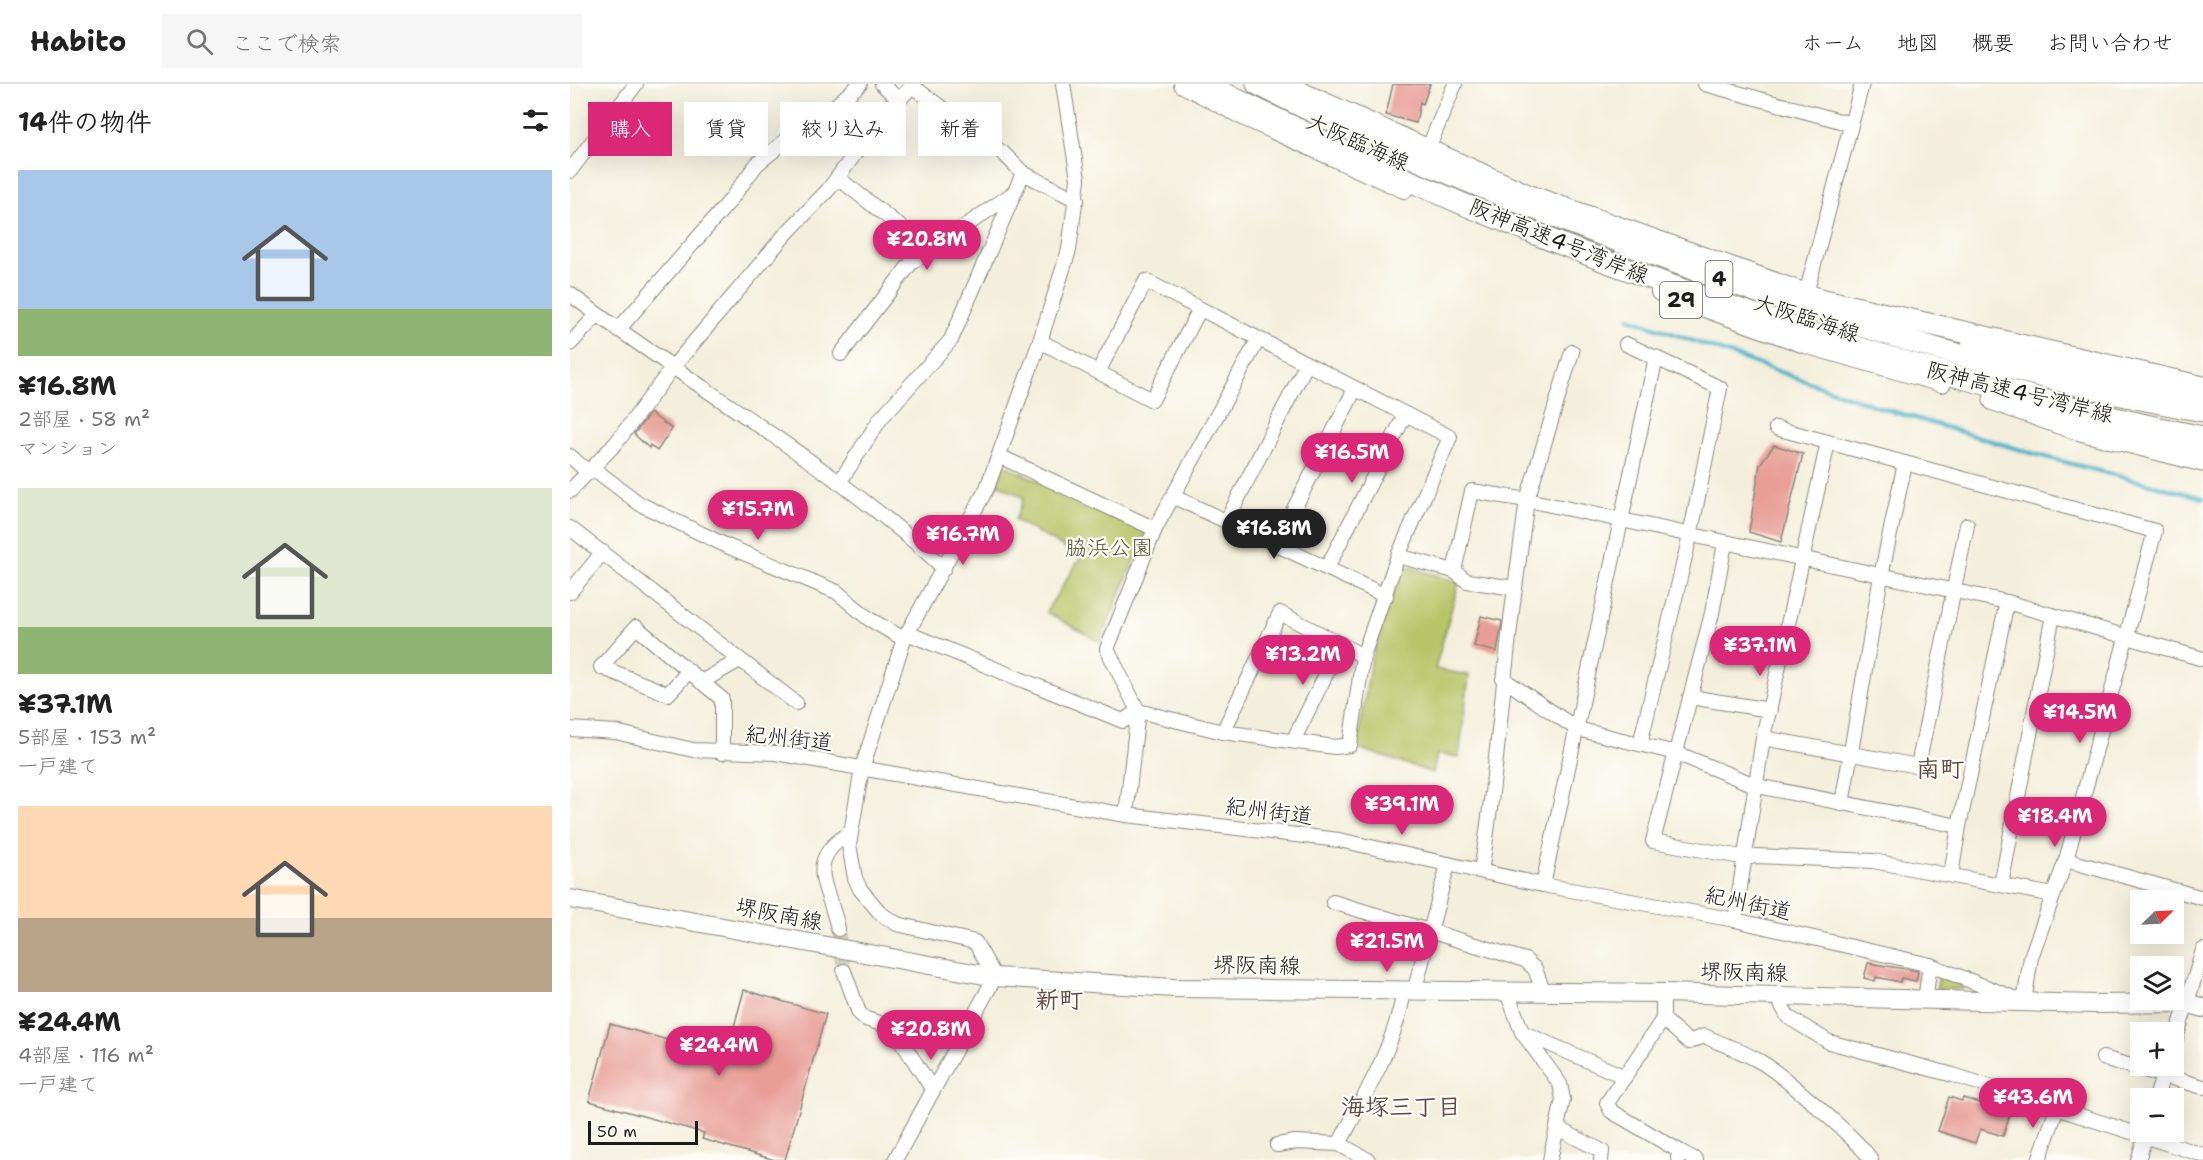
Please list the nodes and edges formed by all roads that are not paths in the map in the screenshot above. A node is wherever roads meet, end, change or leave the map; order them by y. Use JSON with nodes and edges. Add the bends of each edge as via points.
{"nodes":[{"id":1,"x":636,"y":84,"type":"edge"},
{"id":2,"x":860,"y":84,"type":"edge"},
{"id":3,"x":882,"y":84,"type":"edge"},
{"id":4,"x":1063,"y":84,"type":"edge"},
{"id":5,"x":1183,"y":84,"type":"edge"},
{"id":6,"x":1206,"y":84,"type":"edge"},
{"id":7,"x":1257,"y":84,"type":"edge"},
{"id":8,"x":1285,"y":84,"type":"edge"},
{"id":9,"x":1455,"y":84,"type":"edge"},
{"id":10,"x":1705,"y":84,"type":"edge"},
{"id":11,"x":1862,"y":84,"type":"edge"},
{"id":12,"x":899,"y":100,"type":"junction"},
{"id":13,"x":1851,"y":124,"type":"junction"},
{"id":14,"x":1428,"y":149,"type":"junction"},
{"id":15,"x":570,"y":171,"type":"edge"},
{"id":16,"x":1023,"y":173,"type":"junction"},
{"id":17,"x":838,"y":178,"type":"junction"},
{"id":18,"x":1016,"y":191,"type":"junction"},
{"id":19,"x":1077,"y":200,"type":"junction"},
{"id":20,"x":930,"y":250,"type":"junction"},
{"id":21,"x":570,"y":294,"type":"edge"},
{"id":22,"x":1813,"y":296,"type":"junction"},
{"id":23,"x":1200,"y":309,"type":"junction"},
{"id":24,"x":597,"y":315,"type":"junction"},
{"id":25,"x":618,"y":330,"type":"junction"},
{"id":26,"x":1258,"y":340,"type":"junction"},
{"id":27,"x":1040,"y":341,"type":"junction"},
{"id":28,"x":570,"y":344,"type":"edge"},
{"id":29,"x":1626,"y":344,"type":"dead end"},
{"id":30,"x":1572,"y":352,"type":"dead end"},
{"id":31,"x":841,"y":354,"type":"dead end"},
{"id":32,"x":1656,"y":357,"type":"junction"},
{"id":33,"x":1306,"y":365,"type":"junction"},
{"id":34,"x":672,"y":366,"type":"junction"},
{"id":35,"x":1098,"y":372,"type":"junction"},
{"id":36,"x":2203,"y":387,"type":"edge"},
{"id":37,"x":1355,"y":389,"type":"junction"},
{"id":38,"x":1964,"y":389,"type":"junction"},
{"id":39,"x":2203,"y":402,"type":"edge"},
{"id":40,"x":2203,"y":411,"type":"edge"},
{"id":41,"x":1405,"y":415,"type":"junction"},
{"id":42,"x":1776,"y":428,"type":"dead end"},
{"id":43,"x":2203,"y":436,"type":"edge"},
{"id":44,"x":1828,"y":442,"type":"junction"},
{"id":45,"x":2203,"y":448,"type":"edge"},
{"id":46,"x":570,"y":456,"type":"edge"},
{"id":47,"x":999,"y":456,"type":"junction"},
{"id":48,"x":2203,"y":462,"type":"edge"},
{"id":49,"x":1905,"y":463,"type":"junction"},
{"id":50,"x":592,"y":471,"type":"junction"},
{"id":51,"x":839,"y":483,"type":"junction"},
{"id":52,"x":570,"y":491,"type":"edge"},
{"id":53,"x":1174,"y":497,"type":"junction"},
{"id":54,"x":1527,"y":500,"type":"junction"},
{"id":55,"x":1621,"y":519,"type":"junction"},
{"id":56,"x":1227,"y":520,"type":"junction"},
{"id":57,"x":1967,"y":525,"type":"dead end"},
{"id":58,"x":570,"y":528,"type":"edge"},
{"id":59,"x":1155,"y":529,"type":"junction"},
{"id":60,"x":1690,"y":536,"type":"junction"},
{"id":61,"x":1725,"y":543,"type":"junction"},
{"id":62,"x":1276,"y":544,"type":"junction"},
{"id":63,"x":603,"y":552,"type":"junction"},
{"id":64,"x":1398,"y":556,"type":"junction"},
{"id":65,"x":1802,"y":560,"type":"junction"},
{"id":66,"x":944,"y":568,"type":"junction"},
{"id":67,"x":1327,"y":568,"type":"junction"},
{"id":68,"x":1454,"y":572,"type":"junction"},
{"id":69,"x":1881,"y":576,"type":"junction"},
{"id":70,"x":1515,"y":588,"type":"junction"},
{"id":71,"x":1952,"y":590,"type":"junction"},
{"id":72,"x":570,"y":592,"type":"edge"},
{"id":73,"x":1386,"y":596,"type":"junction"},
{"id":74,"x":2007,"y":602,"type":"junction"},
{"id":75,"x":2054,"y":615,"type":"junction"},
{"id":76,"x":906,"y":636,"type":"junction"},
{"id":77,"x":2126,"y":636,"type":"junction"},
{"id":78,"x":1341,"y":644,"type":"junction"},
{"id":79,"x":1363,"y":656,"type":"junction"},
{"id":80,"x":2203,"y":659,"type":"edge"},
{"id":81,"x":738,"y":661,"type":"junction"},
{"id":82,"x":689,"y":671,"type":"junction"},
{"id":83,"x":1503,"y":679,"type":"junction"},
{"id":84,"x":701,"y":682,"type":"junction"},
{"id":85,"x":1690,"y":697,"type":"junction"},
{"id":86,"x":796,"y":703,"type":"dead end"},
{"id":87,"x":1770,"y":710,"type":"junction"},
{"id":88,"x":1138,"y":711,"type":"junction"},
{"id":89,"x":570,"y":729,"type":"edge"},
{"id":90,"x":1577,"y":729,"type":"junction"},
{"id":91,"x":1223,"y":732,"type":"junction"},
{"id":92,"x":1763,"y":738,"type":"junction"},
{"id":93,"x":1293,"y":741,"type":"junction"},
{"id":94,"x":1640,"y":744,"type":"junction"},
{"id":95,"x":722,"y":753,"type":"junction"},
{"id":96,"x":1676,"y":753,"type":"junction"},
{"id":97,"x":1851,"y":753,"type":"junction"},
{"id":98,"x":862,"y":768,"type":"junction"},
{"id":99,"x":1757,"y":786,"type":"junction"},
{"id":100,"x":1842,"y":804,"type":"junction"},
{"id":101,"x":1125,"y":815,"type":"junction"},
{"id":102,"x":1959,"y":826,"type":"junction"},
{"id":103,"x":850,"y":832,"type":"junction"},
{"id":104,"x":1747,"y":858,"type":"junction"},
{"id":105,"x":2066,"y":860,"type":"junction"},
{"id":106,"x":1448,"y":864,"type":"junction"},
{"id":107,"x":1481,"y":871,"type":"junction"},
{"id":108,"x":1950,"y":875,"type":"junction"},
{"id":109,"x":1544,"y":885,"type":"junction"},
{"id":110,"x":2001,"y":885,"type":"junction"},
{"id":111,"x":2053,"y":895,"type":"junction"},
{"id":112,"x":2203,"y":898,"type":"edge"},
{"id":113,"x":570,"y":899,"type":"edge"},
{"id":114,"x":1333,"y":902,"type":"dead end"},
{"id":115,"x":1735,"y":921,"type":"junction"},
{"id":116,"x":838,"y":929,"type":"tunnel mouth"},
{"id":117,"x":1430,"y":931,"type":"junction"},
{"id":118,"x":2203,"y":950,"type":"edge"},
{"id":119,"x":1930,"y":965,"type":"junction"},
{"id":120,"x":844,"y":971,"type":"tunnel mouth"},
{"id":121,"x":995,"y":976,"type":"junction"},
{"id":122,"x":1409,"y":992,"type":"junction"},
{"id":123,"x":1508,"y":992,"type":"junction"},
{"id":124,"x":1544,"y":993,"type":"junction"},
{"id":125,"x":1663,"y":993,"type":"junction"},
{"id":126,"x":1777,"y":997,"type":"junction"},
{"id":127,"x":1925,"y":1000,"type":"junction"},
{"id":128,"x":2024,"y":1002,"type":"junction"},
{"id":129,"x":2195,"y":1006,"type":"edge"},
{"id":130,"x":1663,"y":1019,"type":"junction"},
{"id":131,"x":2184,"y":1026,"type":"edge"},
{"id":132,"x":1522,"y":1032,"type":"junction"},
{"id":133,"x":2103,"y":1058,"type":"dead end"},
{"id":134,"x":2130,"y":1063,"type":"edge"},
{"id":135,"x":2178,"y":1076,"type":"edge"},
{"id":136,"x":1625,"y":1077,"type":"junction"},
{"id":137,"x":2203,"y":1087,"type":"edge"},
{"id":138,"x":933,"y":1090,"type":"junction"},
{"id":139,"x":2057,"y":1108,"type":"junction"},
{"id":140,"x":1557,"y":1128,"type":"junction"},
{"id":141,"x":2130,"y":1129,"type":"edge"},
{"id":142,"x":2143,"y":1142,"type":"edge"},
{"id":143,"x":2169,"y":1142,"type":"edge"},
{"id":144,"x":1339,"y":1144,"type":"junction"},
{"id":145,"x":1277,"y":1145,"type":"dead end"},
{"id":146,"x":2203,"y":1155,"type":"edge"},
{"id":147,"x":1679,"y":1156,"type":"edge"},
{"id":148,"x":895,"y":1160,"type":"edge"},
{"id":149,"x":1368,"y":1160,"type":"edge"},
{"id":150,"x":1550,"y":1160,"type":"edge"},
{"id":151,"x":1601,"y":1160,"type":"edge"},
{"id":152,"x":1696,"y":1160,"type":"edge"},
{"id":153,"x":1871,"y":1160,"type":"edge"},
{"id":154,"x":2039,"y":1160,"type":"edge"},
{"id":155,"x":2138,"y":1160,"type":"edge"}],
"edges":[{"from":1,"to":15,"type":"street"},
{"from":2,"to":25,"type":"street","via":[[819,120],[757,164]]},
{"from":3,"to":12,"type":"street"},
{"from":4,"to":19,"type":"street","via":[[1078,179]]},
{"from":5,"to":38,"type":"main road","name":"大阪臨海線","number":"29","via":[[1359,170],[1576,261],[1804,344]]},
{"from":6,"to":43,"type":"highway","name":"阪神高速4号湾岸線","number":"4","via":[[1383,169],[1523,229],[1797,330],[2055,403]]},
{"from":7,"to":40,"type":"highway","name":"阪神高速4号湾岸線","number":"4","via":[[1535,210],[1800,307],[2057,379]]},
{"from":8,"to":14,"type":"main road","name":"大阪臨海線","number":"29"},
{"from":9,"to":14,"type":"street"},
{"from":10,"to":13,"type":"street"},
{"from":11,"to":13,"type":"street"},
{"from":12,"to":16,"type":"street","via":[[912,86],[1004,154]]},
{"from":12,"to":17,"type":"street"},
{"from":13,"to":22,"type":"street"},
{"from":14,"to":22,"type":"main road","name":"大阪臨海線","number":"29","via":[[1529,194]]},
{"from":16,"to":18,"type":"street"},
{"from":16,"to":19,"type":"street"},
{"from":17,"to":20,"type":"street"},
{"from":17,"to":34,"type":"street"},
{"from":18,"to":20,"type":"street"},
{"from":18,"to":51,"type":"street","via":[[951,340],[881,417]]},
{"from":19,"to":27,"type":"street","via":[[1069,250]]},
{"from":20,"to":31,"type":"street","via":[[911,263]]},
{"from":21,"to":24,"type":"street"},
{"from":22,"to":36,"type":"highway"},
{"from":22,"to":39,"type":"main road","name":"大阪臨海線","number":"29","via":[[1934,334]]},
{"from":23,"to":26,"type":"street"},
{"from":23,"to":35,"type":"street","via":[[1146,281]]},
{"from":23,"to":35,"type":"street","via":[[1152,400]]},
{"from":24,"to":25,"type":"street"},
{"from":24,"to":28,"type":"street"},
{"from":25,"to":34,"type":"street"},
{"from":26,"to":33,"type":"street"},
{"from":26,"to":53,"type":"street"},
{"from":27,"to":35,"type":"street"},
{"from":27,"to":47,"type":"street"},
{"from":29,"to":32,"type":"street"},
{"from":30,"to":54,"type":"street"},
{"from":32,"to":55,"type":"street"},
{"from":32,"to":60,"type":"street","via":[[1720,388]]},
{"from":33,"to":37,"type":"street"},
{"from":33,"to":56,"type":"street"},
{"from":34,"to":50,"type":"street","via":[[635,420]]},
{"from":34,"to":51,"type":"street"},
{"from":37,"to":41,"type":"street"},
{"from":37,"to":62,"type":"street"},
{"from":38,"to":45,"type":"main road","name":"大阪臨海線","number":"29","via":[[2115,431]]},
{"from":38,"to":48,"type":"highway","via":[[2073,428]]},
{"from":41,"to":64,"type":"street","via":[[1450,437]]},
{"from":41,"to":67,"type":"street"},
{"from":42,"to":44,"type":"street"},
{"from":44,"to":49,"type":"street"},
{"from":44,"to":65,"type":"street"},
{"from":46,"to":50,"type":"street"},
{"from":47,"to":59,"type":"street"},
{"from":47,"to":66,"type":"street","via":[[987,488]]},
{"from":49,"to":69,"type":"street"},
{"from":49,"to":77,"type":"street","via":[[2155,531]]},
{"from":50,"to":52,"type":"street"},
{"from":50,"to":76,"type":"street","via":[[640,504],[837,592],[869,619]]},
{"from":51,"to":66,"type":"street","via":[[905,531]]},
{"from":53,"to":56,"type":"street"},
{"from":53,"to":59,"type":"street"},
{"from":54,"to":55,"type":"street"},
{"from":54,"to":68,"type":"street","via":[[1472,491]]},
{"from":54,"to":70,"type":"street"},
{"from":55,"to":60,"type":"street"},
{"from":55,"to":90,"type":"street"},
{"from":56,"to":62,"type":"street"},
{"from":57,"to":71,"type":"street"},
{"from":58,"to":63,"type":"street"},
{"from":59,"to":88,"type":"street","via":[[1107,649]]},
{"from":60,"to":61,"type":"street"},
{"from":60,"to":94,"type":"street"},
{"from":61,"to":65,"type":"street"},
{"from":61,"to":85,"type":"street","via":[[1712,614]]},
{"from":62,"to":67,"type":"street"},
{"from":63,"to":72,"type":"street"},
{"from":63,"to":81,"type":"street"},
{"from":64,"to":68,"type":"street"},
{"from":64,"to":73,"type":"street"},
{"from":65,"to":69,"type":"street"},
{"from":65,"to":87,"type":"street"},
{"from":66,"to":76,"type":"street"},
{"from":67,"to":73,"type":"street"},
{"from":68,"to":70,"type":"street","via":[[1467,581]]},
{"from":69,"to":71,"type":"street"},
{"from":69,"to":97,"type":"street"},
{"from":70,"to":83,"type":"street"},
{"from":71,"to":74,"type":"street"},
{"from":71,"to":97,"type":"street","via":[[1918,766]]},
{"from":73,"to":79,"type":"street"},
{"from":74,"to":75,"type":"street"},
{"from":74,"to":102,"type":"street"},
{"from":75,"to":77,"type":"street"},
{"from":75,"to":110,"type":"street"},
{"from":76,"to":88,"type":"street","via":[[1123,721]]},
{"from":76,"to":98,"type":"street"},
{"from":77,"to":80,"type":"street"},
{"from":77,"to":105,"type":"street"},
{"from":78,"to":79,"type":"street"},
{"from":78,"to":91,"type":"street","via":[[1280,613]]},
{"from":78,"to":93,"type":"street"},
{"from":79,"to":93,"type":"street","via":[[1350,745],[1335,747]]},
{"from":81,"to":84,"type":"street"},
{"from":81,"to":86,"type":"street"},
{"from":82,"to":82,"type":"street","via":[[636,627],[601,667],[668,694]]},
{"from":82,"to":84,"type":"street"},
{"from":83,"to":90,"type":"street"},
{"from":83,"to":107,"type":"street"},
{"from":84,"to":95,"type":"street","via":[[722,699]]},
{"from":85,"to":87,"type":"street"},
{"from":85,"to":96,"type":"street"},
{"from":87,"to":92,"type":"street"},
{"from":88,"to":91,"type":"street"},
{"from":88,"to":101,"type":"street"},
{"from":89,"to":95,"type":"street","name":"紀州街道","via":[[615,732]]},
{"from":90,"to":94,"type":"street"},
{"from":90,"to":109,"type":"street"},
{"from":91,"to":93,"type":"street"},
{"from":92,"to":97,"type":"street"},
{"from":92,"to":99,"type":"street"},
{"from":94,"to":96,"type":"street"},
{"from":95,"to":98,"type":"street","name":"紀州街道","via":[[776,753]]},
{"from":96,"to":99,"type":"street"},
{"from":96,"to":104,"type":"street","via":[[1653,841]]},
{"from":97,"to":100,"type":"street"},
{"from":98,"to":101,"type":"street","name":"紀州街道"},
{"from":98,"to":103,"type":"street"},
{"from":99,"to":100,"type":"street"},
{"from":99,"to":104,"type":"street"},
{"from":100,"to":102,"type":"street"},
{"from":101,"to":106,"type":"street","name":"紀州街道","via":[[1339,840]]},
{"from":102,"to":108,"type":"street"},
{"from":103,"to":116,"type":"street","via":[[833,843],[821,872]]},
{"from":103,"to":121,"type":"street","via":[[855,878],[871,904],[897,924],[975,942]]},
{"from":104,"to":108,"type":"street","via":[[1873,861]]},
{"from":104,"to":115,"type":"street"},
{"from":105,"to":111,"type":"street"},
{"from":105,"to":112,"type":"street"},
{"from":106,"to":107,"type":"street","name":"紀州街道"},
{"from":106,"to":117,"type":"street"},
{"from":107,"to":109,"type":"street","name":"紀州街道"},
{"from":108,"to":110,"type":"street"},
{"from":109,"to":115,"type":"street","name":"紀州街道"},
{"from":110,"to":111,"type":"street"},
{"from":111,"to":128,"type":"street","via":[[2031,957]]},
{"from":113,"to":121,"type":"main road","name":"堺阪南線"},
{"from":114,"to":117,"type":"street"},
{"from":115,"to":119,"type":"street","name":"紀州街道"},
{"from":117,"to":122,"type":"street"},
{"from":117,"to":124,"type":"street","via":[[1525,960],[1535,969]]},
{"from":118,"to":129,"type":"street"},
{"from":119,"to":127,"type":"street"},
{"from":119,"to":128,"type":"street","name":"紀州街道"},
{"from":120,"to":138,"type":"street","via":[[859,1013],[896,1033]]},
{"from":121,"to":122,"type":"main road","name":"堺阪南線","via":[[1174,988]]},
{"from":121,"to":138,"type":"street"},
{"from":122,"to":123,"type":"main road","name":"堺阪南線"},
{"from":122,"to":144,"type":"street","via":[[1379,1068]]},
{"from":123,"to":124,"type":"main road","name":"堺阪南線"},
{"from":123,"to":132,"type":"street"},
{"from":124,"to":125,"type":"main road","name":"堺阪南線"},
{"from":125,"to":126,"type":"main road","name":"堺阪南線"},
{"from":125,"to":130,"type":"street"},
{"from":126,"to":127,"type":"main road","name":"堺阪南線"},
{"from":126,"to":139,"type":"street","via":[[1788,1017],[1829,1042]]},
{"from":127,"to":128,"type":"main road","name":"堺阪南線"},
{"from":128,"to":129,"type":"main road","name":"堺阪南線"},
{"from":129,"to":131,"type":"street"},
{"from":130,"to":136,"type":"street"},
{"from":130,"to":153,"type":"street","via":[[1689,1042],[1704,1036],[1761,1061]]},
{"from":132,"to":136,"type":"street"},
{"from":132,"to":140,"type":"street","via":[[1560,1084],[1563,1099]]},
{"from":133,"to":134,"type":"street"},
{"from":135,"to":137,"type":"street"},
{"from":136,"to":147,"type":"street","via":[[1607,1103],[1611,1111]]},
{"from":138,"to":148,"type":"street"},
{"from":139,"to":141,"type":"street"},
{"from":139,"to":154,"type":"street"},
{"from":140,"to":150,"type":"street"},
{"from":140,"to":151,"type":"street","via":[[1602,1151]]},
{"from":142,"to":155,"type":"street"},
{"from":143,"to":146,"type":"street"},
{"from":144,"to":145,"type":"street"},
{"from":144,"to":149,"type":"street"},
{"from":147,"to":152,"type":"street"}]}
